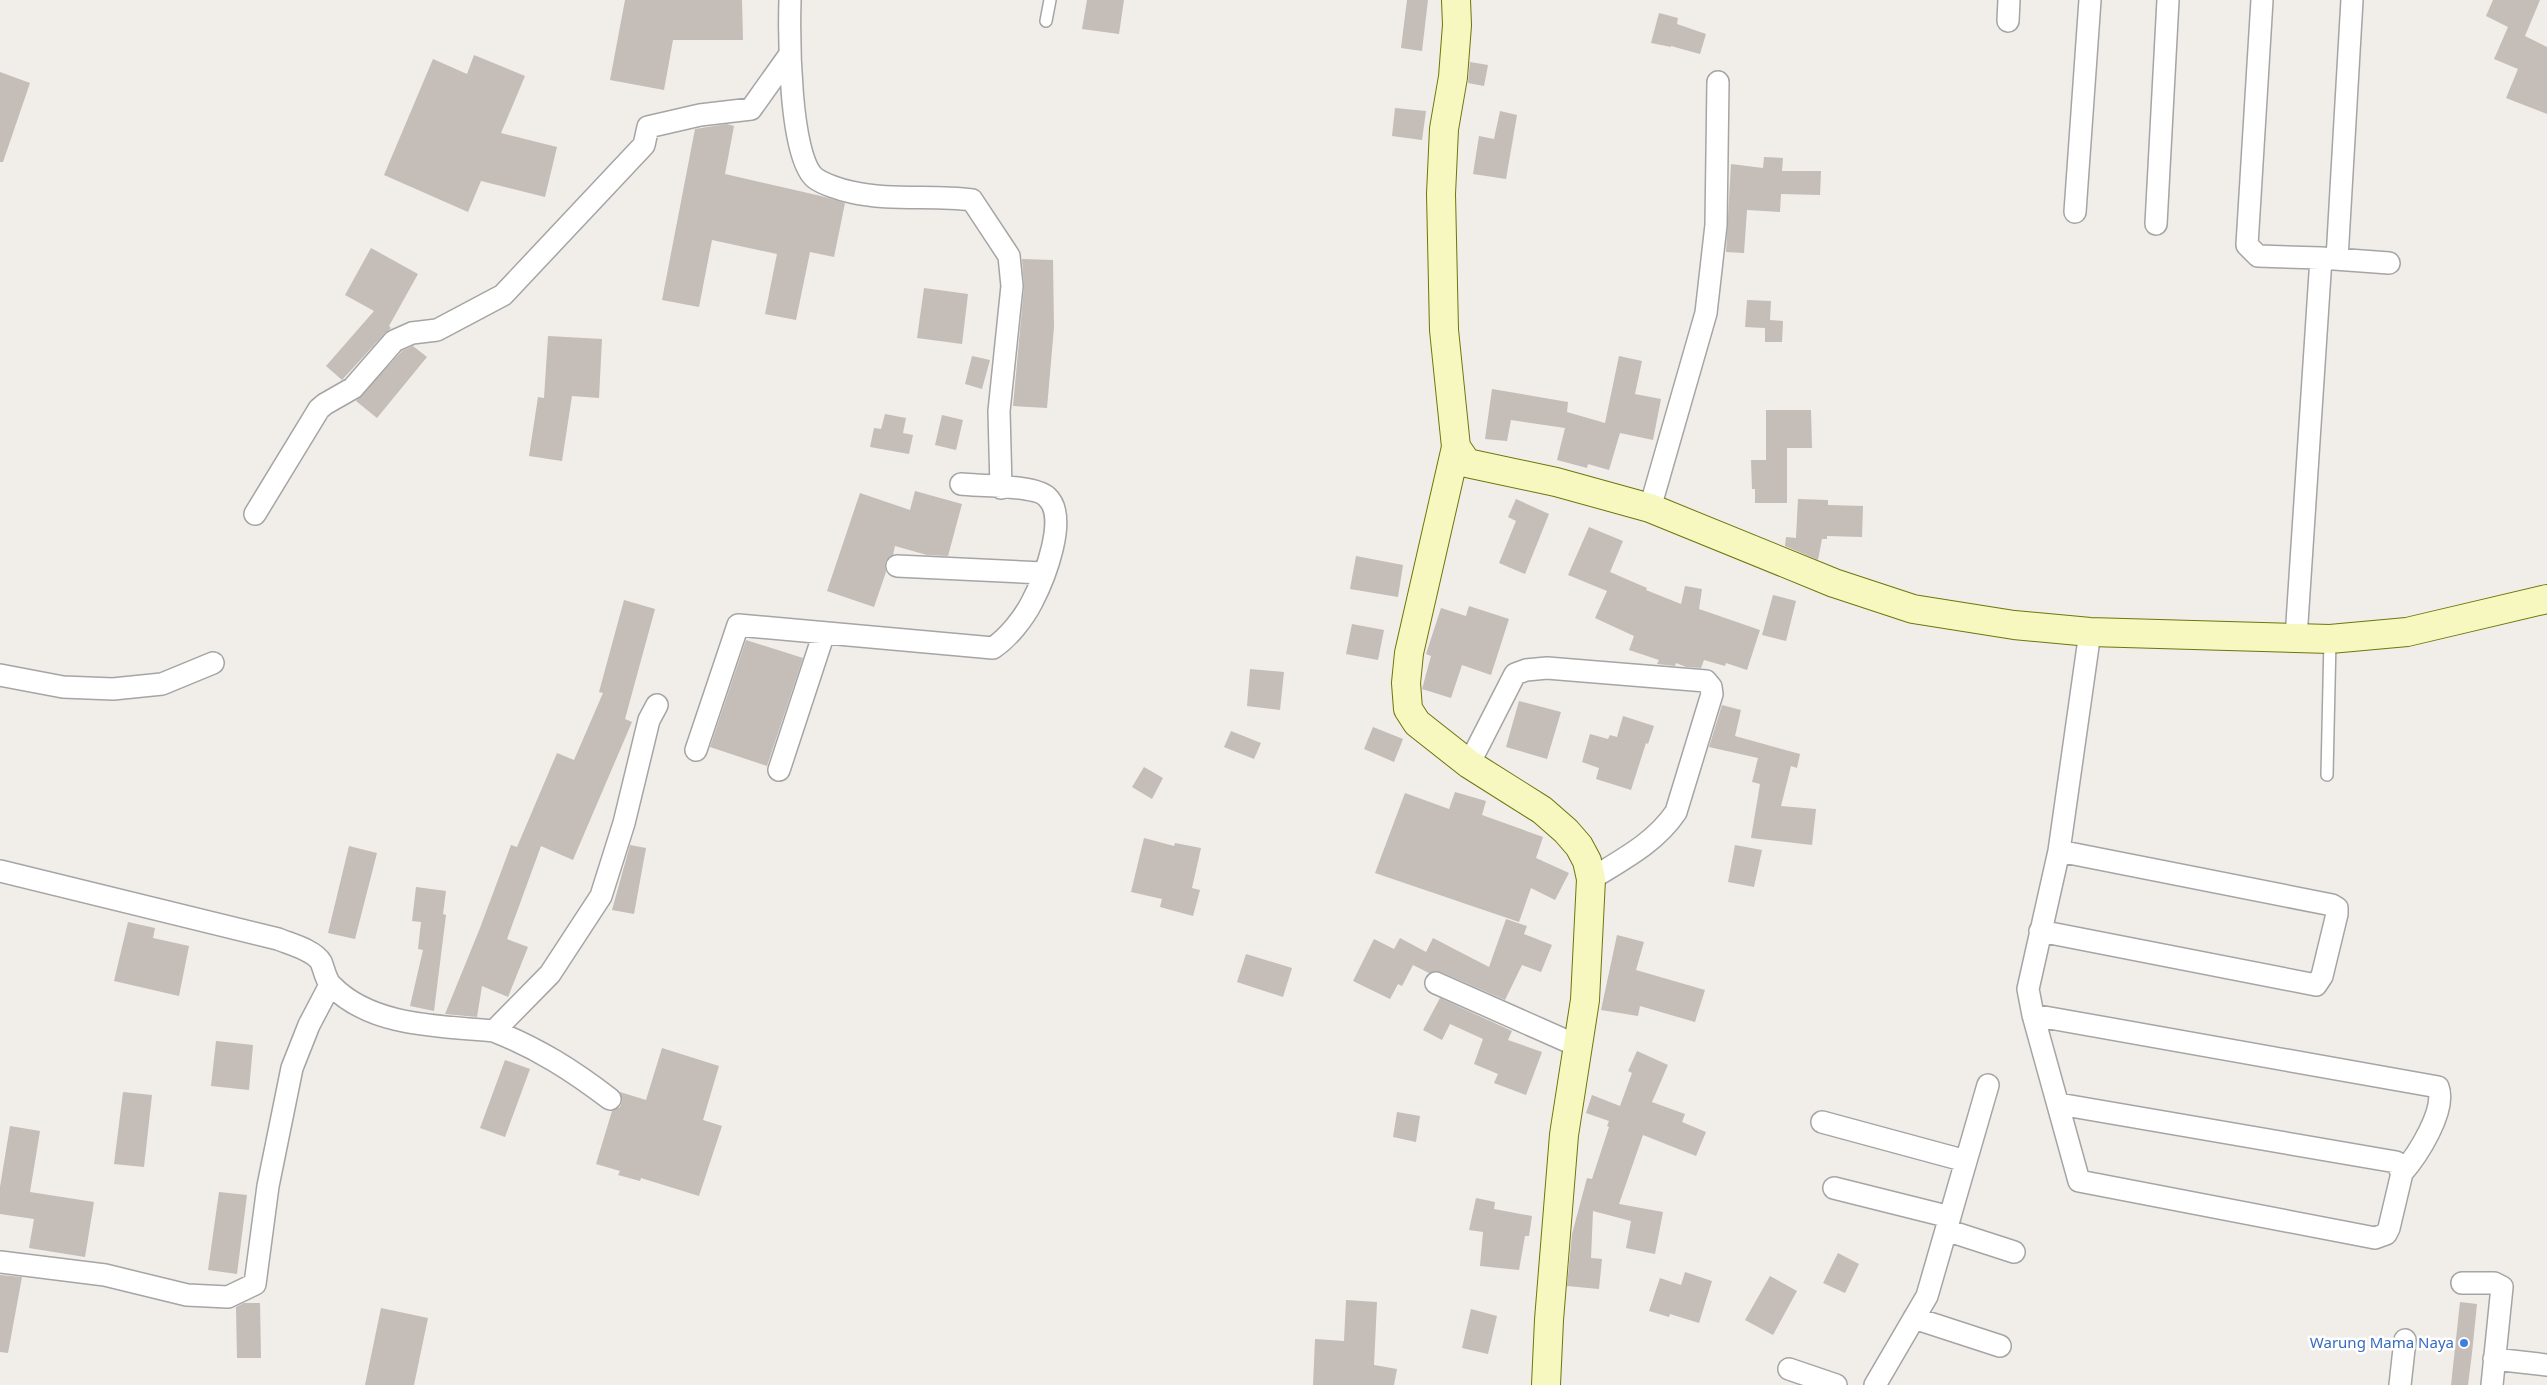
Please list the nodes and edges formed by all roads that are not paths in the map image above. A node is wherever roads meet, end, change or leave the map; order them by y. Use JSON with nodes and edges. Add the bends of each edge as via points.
{"nodes":[{"id":1,"x":790,"y":0,"type":"edge"},
{"id":2,"x":1050,"y":0,"type":"edge"},
{"id":3,"x":1456,"y":0,"type":"edge"},
{"id":4,"x":2090,"y":0,"type":"edge"},
{"id":5,"x":2168,"y":0,"type":"edge"},
{"id":6,"x":2262,"y":0,"type":"edge"},
{"id":7,"x":2352,"y":0,"type":"edge"},
{"id":8,"x":1046,"y":21,"type":"dead end"},
{"id":9,"x":788,"y":57,"type":"junction"},
{"id":10,"x":1718,"y":82,"type":"dead end"},
{"id":11,"x":2075,"y":212,"type":"dead end"},
{"id":12,"x":2156,"y":224,"type":"dead end"},
{"id":13,"x":2329,"y":259,"type":"junction"},
{"id":14,"x":2389,"y":263,"type":"dead end"},
{"id":15,"x":1456,"y":447,"type":"junction"},
{"id":16,"x":960,"y":484,"type":"dead end"},
{"id":17,"x":1001,"y":488,"type":"junction"},
{"id":18,"x":1650,"y":508,"type":"junction"},
{"id":19,"x":254,"y":514,"type":"dead end"},
{"id":20,"x":898,"y":566,"type":"dead end"},
{"id":21,"x":1043,"y":573,"type":"junction"},
{"id":22,"x":2547,"y":599,"type":"edge"},
{"id":23,"x":2090,"y":632,"type":"junction"},
{"id":24,"x":824,"y":633,"type":"junction"},
{"id":25,"x":2296,"y":638,"type":"junction"},
{"id":26,"x":2330,"y":639,"type":"junction"},
{"id":27,"x":213,"y":663,"type":"dead end"},
{"id":28,"x":0,"y":675,"type":"edge"},
{"id":29,"x":657,"y":706,"type":"dead end"},
{"id":30,"x":696,"y":750,"type":"dead end"},
{"id":31,"x":1469,"y":764,"type":"junction"},
{"id":32,"x":779,"y":770,"type":"dead end"},
{"id":33,"x":2327,"y":775,"type":"dead end"},
{"id":34,"x":2059,"y":851,"type":"junction"},
{"id":35,"x":0,"y":871,"type":"edge"},
{"id":36,"x":1591,"y":879,"type":"junction"},
{"id":37,"x":2040,"y":930,"type":"junction"},
{"id":38,"x":1436,"y":983,"type":"dead end"},
{"id":39,"x":330,"y":985,"type":"junction"},
{"id":40,"x":2033,"y":1016,"type":"junction"},
{"id":41,"x":494,"y":1031,"type":"junction"},
{"id":42,"x":1578,"y":1046,"type":"junction"},
{"id":43,"x":1988,"y":1085,"type":"dead end"},
{"id":44,"x":610,"y":1099,"type":"dead end"},
{"id":45,"x":2059,"y":1104,"type":"junction"},
{"id":46,"x":1822,"y":1122,"type":"dead end"},
{"id":47,"x":1966,"y":1161,"type":"junction"},
{"id":48,"x":2402,"y":1173,"type":"junction"},
{"id":49,"x":1834,"y":1188,"type":"dead end"},
{"id":50,"x":1948,"y":1224,"type":"junction"},
{"id":51,"x":2014,"y":1252,"type":"dead end"},
{"id":52,"x":0,"y":1262,"type":"edge"},
{"id":53,"x":2462,"y":1283,"type":"dead end"},
{"id":54,"x":1914,"y":1318,"type":"junction"},
{"id":55,"x":2405,"y":1340,"type":"dead end"},
{"id":56,"x":2000,"y":1346,"type":"dead end"},
{"id":57,"x":2494,"y":1359,"type":"junction"},
{"id":58,"x":2547,"y":1365,"type":"edge"},
{"id":59,"x":1789,"y":1369,"type":"dead end"},
{"id":60,"x":1546,"y":1385,"type":"edge"},
{"id":61,"x":1836,"y":1385,"type":"edge"},
{"id":62,"x":1876,"y":1385,"type":"edge"},
{"id":63,"x":2400,"y":1385,"type":"edge"},
{"id":64,"x":2492,"y":1385,"type":"edge"}],
"edges":[{"from":1,"to":9,"type":"street"},
{"from":2,"to":8,"type":"lane"},
{"from":3,"to":15,"type":"street","via":[[1453,77],[1444,129],[1441,194],[1444,330]]},
{"from":4,"to":11,"type":"street"},
{"from":5,"to":12,"type":"street"},
{"from":6,"to":13,"type":"street","via":[[2247,245],[2258,256]]},
{"from":7,"to":13,"type":"street"},
{"from":9,"to":17,"type":"street","via":[[802,158],[815,178],[850,192],[972,200],[1009,256],[1012,286],[999,410]]},
{"from":9,"to":19,"type":"street","via":[[752,109],[700,115],[648,127],[644,145],[503,296],[437,330],[412,333],[394,341],[353,388],[319,409]]},
{"from":10,"to":18,"type":"street","via":[[1716,225],[1706,313]]},
{"from":13,"to":14,"type":"street"},
{"from":13,"to":25,"type":"street"},
{"from":15,"to":18,"type":"street","via":[[1467,463],[1556,482]]},
{"from":15,"to":31,"type":"street","via":[[1415,628],[1406,683],[1408,709],[1417,723]]},
{"from":16,"to":17,"type":"street"},
{"from":17,"to":21,"type":"street","via":[[1032,490],[1047,496],[1056,513],[1056,536]]},
{"from":18,"to":23,"type":"street","via":[[1834,583],[1913,608],[2014,625]]},
{"from":20,"to":21,"type":"street"},
{"from":21,"to":24,"type":"street","via":[[1032,602],[1003,642],[993,648]]},
{"from":22,"to":26,"type":"street","via":[[2407,632]]},
{"from":23,"to":25,"type":"street"},
{"from":23,"to":34,"type":"street"},
{"from":24,"to":30,"type":"street","via":[[738,625]]},
{"from":24,"to":32,"type":"street"},
{"from":25,"to":26,"type":"street"},
{"from":26,"to":33,"type":"lane"},
{"from":27,"to":28,"type":"street","via":[[162,684],[113,689],[63,687]]},
{"from":29,"to":41,"type":"street","via":[[649,720],[624,823],[601,896],[550,974]]},
{"from":31,"to":36,"type":"street","via":[[1542,810],[1566,830],[1587,861]]},
{"from":31,"to":36,"type":"street","via":[[1515,674],[1526,670],[1546,668],[1706,681],[1712,694],[1676,812],[1650,842]]},
{"from":34,"to":37,"type":"street"},
{"from":34,"to":37,"type":"street","via":[[2332,905],[2337,908],[2322,976],[2316,985]]},
{"from":35,"to":39,"type":"street","via":[[278,940],[319,959]]},
{"from":36,"to":42,"type":"street","via":[[1585,1000]]},
{"from":37,"to":40,"type":"street","via":[[2028,989]]},
{"from":38,"to":42,"type":"street"},
{"from":39,"to":41,"type":"street","via":[[364,1008],[392,1018]]},
{"from":39,"to":52,"type":"street","via":[[292,1068],[268,1186],[254,1284],[228,1297],[187,1295],[105,1275]]},
{"from":40,"to":45,"type":"street"},
{"from":40,"to":48,"type":"street","via":[[2438,1087],[2440,1108],[2412,1161]]},
{"from":41,"to":44,"type":"street","via":[[561,1063]]},
{"from":42,"to":60,"type":"street","via":[[1564,1135]]},
{"from":43,"to":47,"type":"street"},
{"from":45,"to":48,"type":"street","via":[[2396,1162]]},
{"from":45,"to":48,"type":"street","via":[[2079,1181],[2374,1238],[2386,1234],[2389,1228]]},
{"from":46,"to":47,"type":"street"},
{"from":47,"to":50,"type":"street"},
{"from":49,"to":50,"type":"street"},
{"from":50,"to":51,"type":"street"},
{"from":50,"to":54,"type":"street","via":[[1927,1296]]},
{"from":53,"to":57,"type":"street","via":[[2494,1283],[2502,1288]]},
{"from":54,"to":56,"type":"street"},
{"from":54,"to":62,"type":"street"},
{"from":55,"to":63,"type":"street"},
{"from":57,"to":58,"type":"street"},
{"from":57,"to":64,"type":"street"},
{"from":59,"to":61,"type":"street"}]}
